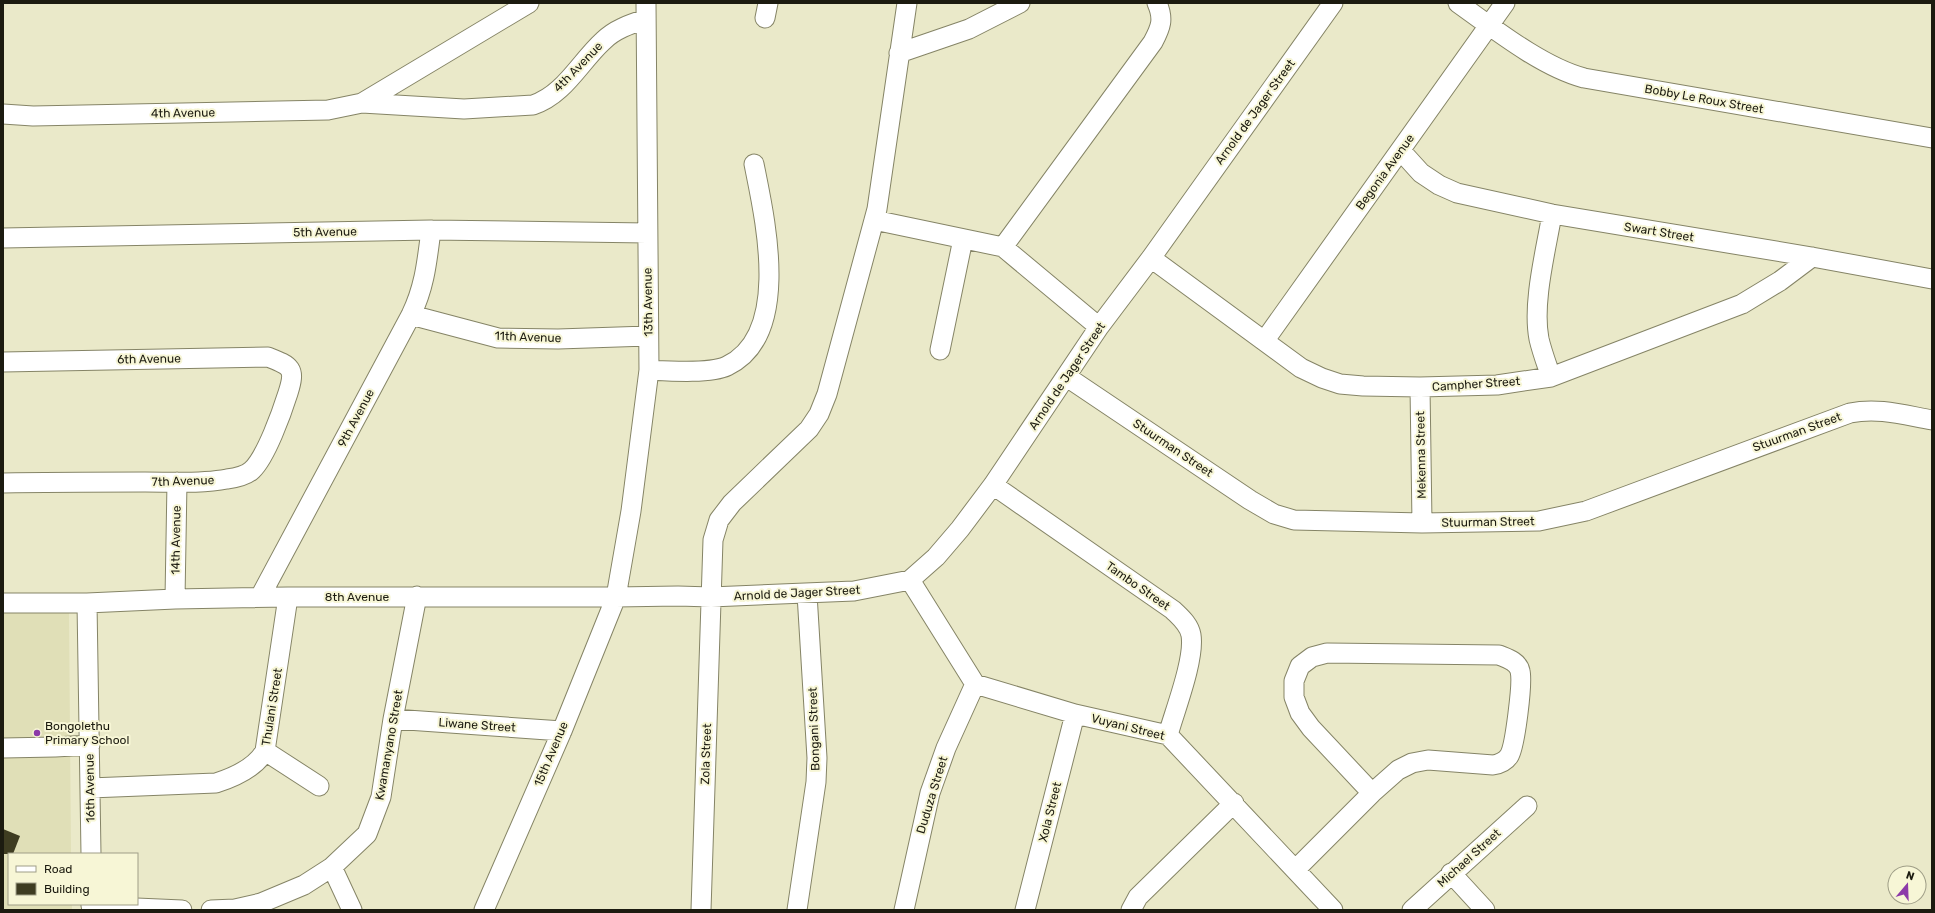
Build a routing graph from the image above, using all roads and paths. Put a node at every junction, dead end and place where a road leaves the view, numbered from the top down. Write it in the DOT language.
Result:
graph roads {
  1 [pos="529,3"];
  2 [pos="907,3"];
  3 [pos="1020,3"];
  4 [pos="1157,3"];
  5 [pos="1333,3"];
  6 [pos="1458,3"];
  7 [pos="1505,3"];
  8 [pos="646,11"];
  9 [pos="1488,25"];
  10 [pos="899,53"];
  11 [pos="362,103"];
  12 [pos="3,114"];
  13 [pos="1932,138"];
  14 [pos="1401,151"];
  15 [pos="754,164"];
  16 [pos="1552,214"];
  17 [pos="874,220"];
  18 [pos="431,230"];
  19 [pos="647,233"];
  20 [pos="3,238"];
  21 [pos="964,239"];
  22 [pos="1003,247"];
  23 [pos="1812,256"];
  24 [pos="1151,258"];
  25 [pos="1932,279"];
  26 [pos="412,315"];
  27 [pos="1099,327"];
  28 [pos="648,336"];
  29 [pos="1265,340"];
  30 [pos="940,350"];
  31 [pos="3,362"];
  32 [pos="649,370"];
  33 [pos="291,371"];
  34 [pos="1067,377"];
  35 [pos="1551,377"];
  36 [pos="1420,387"];
  37 [pos="1932,420"];
  38 [pos="3,482"];
  39 [pos="177,482"];
  40 [pos="993,485"];
  41 [pos="1422,523"];
  42 [pos="910,580"];
  43 [pos="807,594"];
  44 [pos="417,596"];
  45 [pos="260,597"];
  46 [pos="288,597"];
  47 [pos="711,597"];
  48 [pos="616,598"];
  49 [pos="176,599"];
  50 [pos="3,603"];
  51 [pos="87,603"];
  52 [pos="975,684"];
  53 [pos="1075,714"];
  54 [pos="393,719"];
  55 [pos="562,731"];
  56 [pos="1168,735"];
  57 [pos="90,745"];
  58 [pos="3,748"];
  59 [pos="265,751"];
  60 [pos="319,786"];
  61 [pos="90,788"];
  62 [pos="1372,793"];
  63 [pos="1234,804"];
  64 [pos="1527,806"];
  65 [pos="91,853"];
  66 [pos="332,867"];
  67 [pos="1296,869"];
  68 [pos="1452,873"];
  69 [pos="91,907"];
  70 [pos="182,910"];
  71 [pos="211,910"];
  72 [pos="352,910"];
  73 [pos="484,910"];
  74 [pos="701,910"];
  75 [pos="797,910"];
  76 [pos="904,910"];
  77 [pos="1025,910"];
  78 [pos="1131,910"];
  79 [pos="1333,910"];
  80 [pos="1412,910"];
  81 [pos="1485,910"];
  1 -- 11 [label="street, 4th Avenue"];
  2 -- 10 [label="street, Zola Street"];
  3 -- 10 [label="street"];
  4 -- 22 [label="street"];
  5 -- 24 [label="street, Arnold de Jager Street"];
  6 -- 9 [label="street, Bobby Le Roux Street"];
  7 -- 9 [label="street, Begonia Avenue"];
  8 -- 11 [label="street, 4th Avenue"];
  8 -- 19 [label="street, 13th Avenue"];
  9 -- 13 [label="street, Bobby Le Roux Street"];
  9 -- 14 [label="street, Begonia Avenue"];
  10 -- 17 [label="street, Zola Street"];
  11 -- 12 [label="street, 4th Avenue"];
  14 -- 16 [label="street, Swart Street"];
  14 -- 29 [label="street, Begonia Avenue"];
  15 -- 32 [label="street"];
  16 -- 23 [label="street, Swart Street"];
  16 -- 35 [label="street"];
  17 -- 21 [label="street"];
  17 -- 47 [label="street, Zola Street"];
  18 -- 19 [label="street, 5th Avenue"];
  18 -- 20 [label="street, 5th Avenue"];
  18 -- 26 [label="street, 9th Avenue"];
  19 -- 28 [label="street, 13th Avenue"];
  21 -- 22 [label="street"];
  21 -- 30 [label="street"];
  22 -- 27 [label="street"];
  23 -- 25 [label="street, Swart Street"];
  23 -- 35 [label="street, Campher Street"];
  24 -- 27 [label="street, Arnold de Jager Street"];
  24 -- 29 [label="street, Campher Street"];
  26 -- 28 [label="street, 11th Avenue"];
  26 -- 45 [label="street, 9th Avenue"];
  27 -- 34 [label="street, Arnold de Jager Street"];
  28 -- 32 [label="street, 13th Avenue"];
  29 -- 36 [label="street, Campher Street"];
  31 -- 33 [label="street, 6th Avenue"];
  32 -- 48 [label="street, 13th Avenue"];
  33 -- 39 [label="street, 7th Avenue"];
  34 -- 40 [label="street, Arnold de Jager Street"];
  34 -- 41 [label="street, Stuurman Street"];
  35 -- 36 [label="street, Campher Street"];
  36 -- 41 [label="street, Mekenna Street"];
  37 -- 41 [label="street, Stuurman Street"];
  38 -- 39 [label="street, 7th Avenue"];
  39 -- 49 [label="street, 14th Avenue"];
  40 -- 42 [label="street, Arnold de Jager Street"];
  40 -- 56 [label="street, Tambo Street"];
  42 -- 43 [label="street, Arnold de Jager Street"];
  42 -- 52 [label="street"];
  43 -- 47 [label="street, Arnold de Jager Street"];
  43 -- 75 [label="street, Bongani Street"];
  44 -- 46 [label="street, 8th Avenue"];
  44 -- 48 [label="street, 8th Avenue"];
  44 -- 54 [label="street, Kwamanyano Street"];
  45 -- 46 [label="street, 8th Avenue"];
  45 -- 49 [label="street, 8th Avenue"];
  46 -- 59 [label="street, Thulani Street"];
  47 -- 48 [label="street, 8th Avenue"];
  47 -- 74 [label="street, Zola Street"];
  48 -- 55 [label="street, 15th Avenue"];
  49 -- 51 [label="street, 8th Avenue"];
  50 -- 51 [label="street, 8th Avenue"];
  51 -- 57 [label="street, 16th Avenue"];
  52 -- 53 [label="street, Vuyani Street"];
  52 -- 76 [label="street, Duduza Street"];
  53 -- 56 [label="street, Vuyani Street"];
  53 -- 77 [label="street, Xola Street"];
  54 -- 55 [label="street, Liwane Street"];
  54 -- 66 [label="street, Kwamanyano Street"];
  55 -- 73 [label="street, 15th Avenue"];
  56 -- 63 [label="street, Vuyani Street"];
  57 -- 58 [label="street"];
  57 -- 61 [label="street, 16th Avenue"];
  59 -- 60 [label="street"];
  59 -- 61 [label="street, Thulani Street"];
  61 -- 65 [label="street, 16th Avenue"];
  62 -- 62 [label="street"];
  62 -- 67 [label="street"];
  63 -- 67 [label="street, Vuyani Street"];
  63 -- 78 [label="street"];
  64 -- 68 [label="street, Michael Street"];
  66 -- 71 [label="street, Kwamanyano Street"];
  66 -- 72 [label="street"];
  67 -- 79 [label="street, Vuyani Street"];
  68 -- 80 [label="street, Michael Street"];
  68 -- 81 [label="street"];
  69 -- 70 [label="street"];
}
